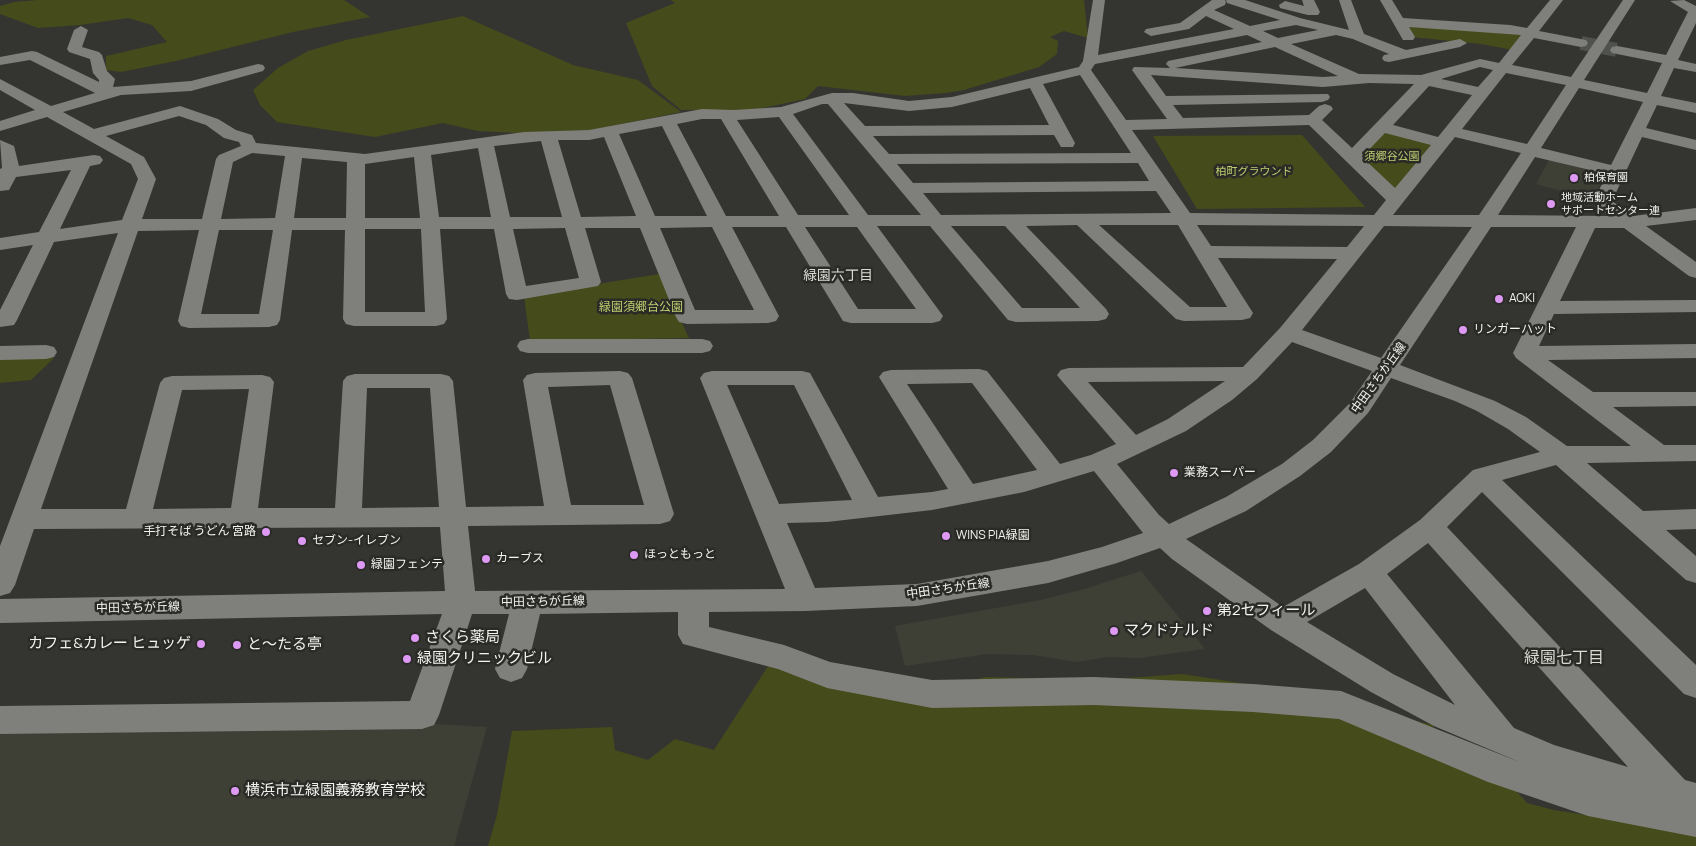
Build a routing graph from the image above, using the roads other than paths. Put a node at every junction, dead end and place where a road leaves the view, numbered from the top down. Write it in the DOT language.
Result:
graph roads {
  1 [pos="1099,0"];
  2 [pos="1193,0"];
  3 [pos="1231,0"];
  4 [pos="1308,0"];
  5 [pos="1345,0"];
  6 [pos="1557,0"];
  7 [pos="1628,0"];
  8 [pos="1672,1"];
  9 [pos="1696,4"];
  10 [pos="1393,5"];
  11 [pos="1266,6"];
  12 [pos="1182,9"];
  13 [pos="1204,11"];
  14 [pos="1223,18"];
  15 [pos="1296,22"];
  16 [pos="1400,22"];
  17 [pos="81,30"];
  18 [pos="1155,31"];
  19 [pos="1249,31"];
  20 [pos="1335,31"];
  21 [pos="1530,33"];
  22 [pos="1137,35"];
  23 [pos="1358,36"];
  24 [pos="1408,38"];
  25 [pos="1111,40"];
  26 [pos="1377,40"];
  27 [pos="1093,43"];
  28 [pos="1278,43"];
  29 [pos="1581,43"];
  30 [pos="1180,44"];
  31 [pos="1345,48"];
  32 [pos="1617,50"];
  33 [pos="1514,51"];
  34 [pos="1326,52"];
  35 [pos="1696,54"];
  36 [pos="1404,55"];
  37 [pos="1307,56"];
  38 [pos="1208,57"];
  39 [pos="1445,57"];
  40 [pos="1670,60"];
  41 [pos="0,61"];
  42 [pos="1087,66"];
  43 [pos="1467,66"];
  44 [pos="258,68"];
  45 [pos="1504,68"];
  46 [pos="1696,68"];
  47 [pos="1139,70"];
  48 [pos="1338,70"];
  49 [pos="1398,73"];
  50 [pos="1241,74"];
  51 [pos="1290,80"];
  52 [pos="1357,80"];
  53 [pos="1422,80"];
  54 [pos="1034,82"];
  55 [pos="1575,83"];
  56 [pos="0,84"];
  57 [pos="104,92"];
  58 [pos="1483,94"];
  59 [pos="1339,96"];
  60 [pos="832,98"];
  61 [pos="1162,101"];
  62 [pos="1648,105"];
  63 [pos="1696,108"];
  64 [pos="49,111"];
  65 [pos="783,112"];
  66 [pos="726,115"];
  67 [pos="1313,120"];
  68 [pos="667,121"];
  69 [pos="1696,123"];
  70 [pos="1179,124"];
  71 [pos="1122,125"];
  72 [pos="0,126"];
  73 [pos="1381,127"];
  74 [pos="1060,130"];
  75 [pos="861,131"];
  76 [pos="1637,131"];
  77 [pos="610,132"];
  78 [pos="92,135"];
  79 [pos="548,136"];
  80 [pos="1447,137"];
  81 [pos="485,142"];
  82 [pos="1696,145"];
  83 [pos="3,148"];
  84 [pos="250,148"];
  85 [pos="1531,150"];
  86 [pos="120,151"];
  87 [pos="422,151"];
  88 [pos="294,153"];
  89 [pos="356,158"];
  90 [pos="1075,158"];
  91 [pos="1142,158"];
  92 [pos="1352,158"];
  93 [pos="884,159"];
  94 [pos="83,163"];
  95 [pos="1616,171"];
  96 [pos="5,173"];
  97 [pos="1161,186"];
  98 [pos="909,188"];
  99 [pos="0,190"];
  100 [pos="1395,198"];
  101 [pos="1694,212"];
  102 [pos="1184,219"];
  103 [pos="937,220"];
  104 [pos="1010,220"];
  105 [pos="1082,220"];
  106 [pos="1381,220"];
  107 [pos="865,221"];
  108 [pos="1485,221"];
  109 [pos="648,222"];
  110 [pos="721,222"];
  111 [pos="792,222"];
  112 [pos="1588,222"];
  113 [pos="1631,222"];
  114 [pos="502,223"];
  115 [pos="575,223"];
  116 [pos="283,224"];
  117 [pos="357,224"];
  118 [pos="430,224"];
  119 [pos="130,225"];
  120 [pos="211,225"];
  121 [pos="47,237"];
  122 [pos="0,244"];
  123 [pos="1204,252"];
  124 [pos="1354,253"];
  125 [pos="1696,272"];
  126 [pos="1696,306"];
  127 [pos="1548,308"];
  128 [pos="0,320"];
  129 [pos="1288,333"];
  130 [pos="528,346"];
  131 [pos="702,346"];
  132 [pos="0,352"];
  133 [pos="46,352"];
  134 [pos="1696,352"];
  135 [pos="1524,353"];
  136 [pos="1388,368"];
  137 [pos="1249,374"];
  138 [pos="1696,399"];
  139 [pos="1586,400"];
  140 [pos="1132,447"];
  141 [pos="1658,453"];
  142 [pos="1696,453"];
  143 [pos="1561,455"];
  144 [pos="1100,461"];
  145 [pos="1054,474"];
  146 [pos="1482,476"];
  147 [pos="966,495"];
  148 [pos="870,508"];
  149 [pos="769,514"];
  150 [pos="559,516"];
  151 [pos="453,517"];
  152 [pos="243,518"];
  153 [pos="348,518"];
  154 [pos="137,519"];
  155 [pos="1696,519"];
  156 [pos="24,520"];
  157 [pos="1638,521"];
  158 [pos="1430,526"];
  159 [pos="1165,537"];
  160 [pos="1369,572"];
  161 [pos="1696,572"];
  162 [pos="0,585"];
  163 [pos="805,600"];
  164 [pos="692,601"];
  165 [pos="461,603"];
  166 [pos="527,603"];
  167 [pos="0,611"];
  168 [pos="1282,622"];
  169 [pos="511,669"];
  170 [pos="1696,685"];
  171 [pos="0,720"];
  172 [pos="1503,741"];
  173 [pos="1689,805"];
  1 -- 27 [label="street"];
  2 -- 13 [label="street"];
  3 -- 11 [label="street"];
  3 -- 13 [label="street"];
  4 -- 11 [label="street"];
  5 -- 23 [label="street"];
  6 -- 21 [label="street"];
  7 -- 55 [label="street, 中田さちが丘線"];
  8 -- 9 [label="street"];
  8 -- 40 [label="street"];
  10 -- 16 [label="street"];
  11 -- 14 [label="street"];
  11 -- 15 [label="street"];
  12 -- 13 [label="street"];
  13 -- 14 [label="street"];
  13 -- 18 [label="street"];
  14 -- 19 [label="street"];
  15 -- 19 [label="street"];
  15 -- 20 [label="street"];
  16 -- 21 [label="street"];
  16 -- 24 [label="street"];
  17 -- 57 [label="street"];
  18 -- 22 [label="street"];
  18 -- 30 [label="street"];
  19 -- 28 [label="street"];
  19 -- 30 [label="street"];
  20 -- 23 [label="street"];
  20 -- 28 [label="street"];
  21 -- 29 [label="street"];
  21 -- 33 [label="street"];
  23 -- 26 [label="street"];
  24 -- 26 [label="street"];
  24 -- 36 [label="street"];
  25 -- 27 [label="street"];
  26 -- 31 [label="street"];
  26 -- 36 [label="street"];
  27 -- 42 [label="street"];
  28 -- 37 [label="street"];
  28 -- 38 [label="street"];
  30 -- 38 [label="street"];
  30 -- 42 [label="street"];
  32 -- 40 [label="street"];
  33 -- 39 [label="street"];
  33 -- 45 [label="street"];
  34 -- 37 [label="street"];
  35 -- 40 [label="street"];
  36 -- 48 [label="street"];
  37 -- 48 [label="street"];
  37 -- 50 [label="street"];
  38 -- 47 [label="street"];
  38 -- 50 [label="street"];
  39 -- 43 [label="street"];
  39 -- 49 [label="street"];
  40 -- 46 [label="street"];
  40 -- 62 [label="street"];
  41 -- 57 [label="street"];
  42 -- 54 [label="street"];
  42 -- 71 [label="street"];
  43 -- 45 [label="street"];
  43 -- 53 [label="street"];
  44 -- 57 [label="street"];
  45 -- 55 [label="street"];
  45 -- 58 [label="street"];
  47 -- 50 [label="street"];
  47 -- 61 [label="street"];
  48 -- 51 [label="street"];
  48 -- 52 [label="street"];
  50 -- 51 [label="street"];
  51 -- 52 [label="street"];
  52 -- 53 [label="street"];
  52 -- 59 [label="street"];
  53 -- 58 [label="street"];
  53 -- 73 [label="street"];
  54 -- 60 [label="street"];
  54 -- 74 [label="street"];
  55 -- 62 [label="street"];
  55 -- 85 [label="street, 中田さちが丘線"];
  56 -- 64 [label="street"];
  57 -- 64 [label="street"];
  58 -- 80 [label="street"];
  59 -- 61 [label="street"];
  59 -- 67 [label="street"];
  60 -- 65 [label="street"];
  60 -- 75 [label="street"];
  61 -- 70 [label="street"];
  62 -- 63 [label="street"];
  62 -- 69 [label="street"];
  62 -- 76 [label="street"];
  64 -- 72 [label="street"];
  64 -- 78 [label="street"];
  65 -- 66 [label="street"];
  65 -- 107 [label="street"];
  66 -- 68 [label="street"];
  66 -- 111 [label="street"];
  67 -- 70 [label="street"];
  67 -- 92 [label="street"];
  68 -- 77 [label="street"];
  68 -- 110 [label="street"];
  70 -- 71 [label="street"];
  71 -- 91 [label="street"];
  73 -- 80 [label="street"];
  73 -- 92 [label="street"];
  74 -- 75 [label="street"];
  74 -- 90 [label="street"];
  75 -- 93 [label="street"];
  76 -- 82 [label="street"];
  76 -- 95 [label="street"];
  77 -- 79 [label="street"];
  77 -- 109 [label="street"];
  78 -- 84 [label="street"];
  78 -- 86 [label="street"];
  79 -- 81 [label="street"];
  79 -- 115 [label="street"];
  80 -- 85 [label="street"];
  80 -- 100 [label="street"];
  81 -- 87 [label="street"];
  81 -- 114 [label="street"];
  83 -- 96 [label="street"];
  84 -- 88 [label="street"];
  84 -- 120 [label="street"];
  85 -- 95 [label="street"];
  85 -- 108 [label="street, 中田さちが丘線"];
  86 -- 94 [label="street"];
  86 -- 119 [label="street"];
  87 -- 89 [label="street"];
  87 -- 118 [label="street"];
  88 -- 89 [label="street"];
  88 -- 116 [label="street"];
  89 -- 117 [label="street"];
  90 -- 91 [label="street"];
  90 -- 93 [label="street"];
  91 -- 97 [label="street"];
  92 -- 100 [label="street"];
  93 -- 98 [label="street"];
  94 -- 96 [label="street"];
  94 -- 121 [label="street"];
  95 -- 113 [label="street"];
  96 -- 99 [label="street"];
  97 -- 98 [label="street"];
  97 -- 102 [label="street"];
  98 -- 103 [label="street"];
  100 -- 106 [label="street"];
  101 -- 113 [label="street"];
  102 -- 105 [label="street"];
  102 -- 106 [label="street"];
  102 -- 123 [label="street"];
  103 -- 104 [label="street"];
  103 -- 104 [label="street"];
  103 -- 107 [label="street"];
  104 -- 105 [label="street"];
  105 -- 123 [label="street"];
  106 -- 108 [label="street"];
  106 -- 124 [label="street"];
  107 -- 111 [label="street"];
  107 -- 111 [label="street"];
  108 -- 112 [label="street"];
  108 -- 136 [label="street, 中田さちが丘線"];
  109 -- 110 [label="street"];
  109 -- 110 [label="street"];
  109 -- 115 [label="street"];
  110 -- 111 [label="street"];
  112 -- 113 [label="street"];
  112 -- 127 [label="street"];
  113 -- 125 [label="street"];
  114 -- 115 [label="street"];
  114 -- 115 [label="street"];
  114 -- 118 [label="street"];
  116 -- 117 [label="street"];
  116 -- 120 [label="street"];
  116 -- 120 [label="street"];
  117 -- 118 [label="street"];
  117 -- 118 [label="street"];
  119 -- 120 [label="street"];
  119 -- 121 [label="street"];
  119 -- 156 [label="street"];
  121 -- 122 [label="street"];
  121 -- 128 [label="street"];
  123 -- 124 [label="street"];
  124 -- 129 [label="street"];
  126 -- 127 [label="street"];
  127 -- 135 [label="street"];
  129 -- 136 [label="street"];
  129 -- 137 [label="street"];
  130 -- 131 [label="street"];
  132 -- 133 [label="street"];
  134 -- 135 [label="street"];
  135 -- 139 [label="street"];
  136 -- 143 [label="street"];
  136 -- 159 [label="street, 中田さちが丘線"];
  137 -- 140 [label="street"];
  137 -- 140 [label="street"];
  138 -- 139 [label="street"];
  139 -- 141 [label="street"];
  140 -- 144 [label="street"];
  141 -- 142 [label="street"];
  141 -- 143 [label="street"];
  143 -- 146 [label="street"];
  143 -- 157 [label="street"];
  144 -- 145 [label="street"];
  144 -- 159 [label="street"];
  145 -- 147 [label="street"];
  145 -- 147 [label="street"];
  146 -- 158 [label="street"];
  146 -- 170 [label="street"];
  147 -- 148 [label="street"];
  148 -- 149 [label="street"];
  148 -- 149 [label="street"];
  149 -- 163 [label="street"];
  150 -- 150 [label="street"];
  150 -- 151 [label="street"];
  151 -- 153 [label="street"];
  151 -- 153 [label="street"];
  151 -- 165 [label="street"];
  152 -- 153 [label="street"];
  152 -- 154 [label="street"];
  152 -- 154 [label="street"];
  154 -- 156 [label="street"];
  155 -- 157 [label="street"];
  156 -- 162 [label="street"];
  157 -- 161 [label="street"];
  158 -- 160 [label="street"];
  158 -- 173 [label="street"];
  159 -- 163 [label="street, 中田さちが丘線"];
  159 -- 168 [label="street"];
  160 -- 168 [label="street"];
  160 -- 172 [label="street"];
  163 -- 164 [label="street, 中田さちが丘線"];
  164 -- 166 [label="street, 中田さちが丘線"];
  164 -- 173 [label="street"];
  165 -- 166 [label="street, 中田さちが丘線"];
  165 -- 167 [label="street, 中田さちが丘線"];
  165 -- 171 [label="street"];
  166 -- 169 [label="street"];
  168 -- 172 [label="street"];
  172 -- 173 [label="street"];
}
